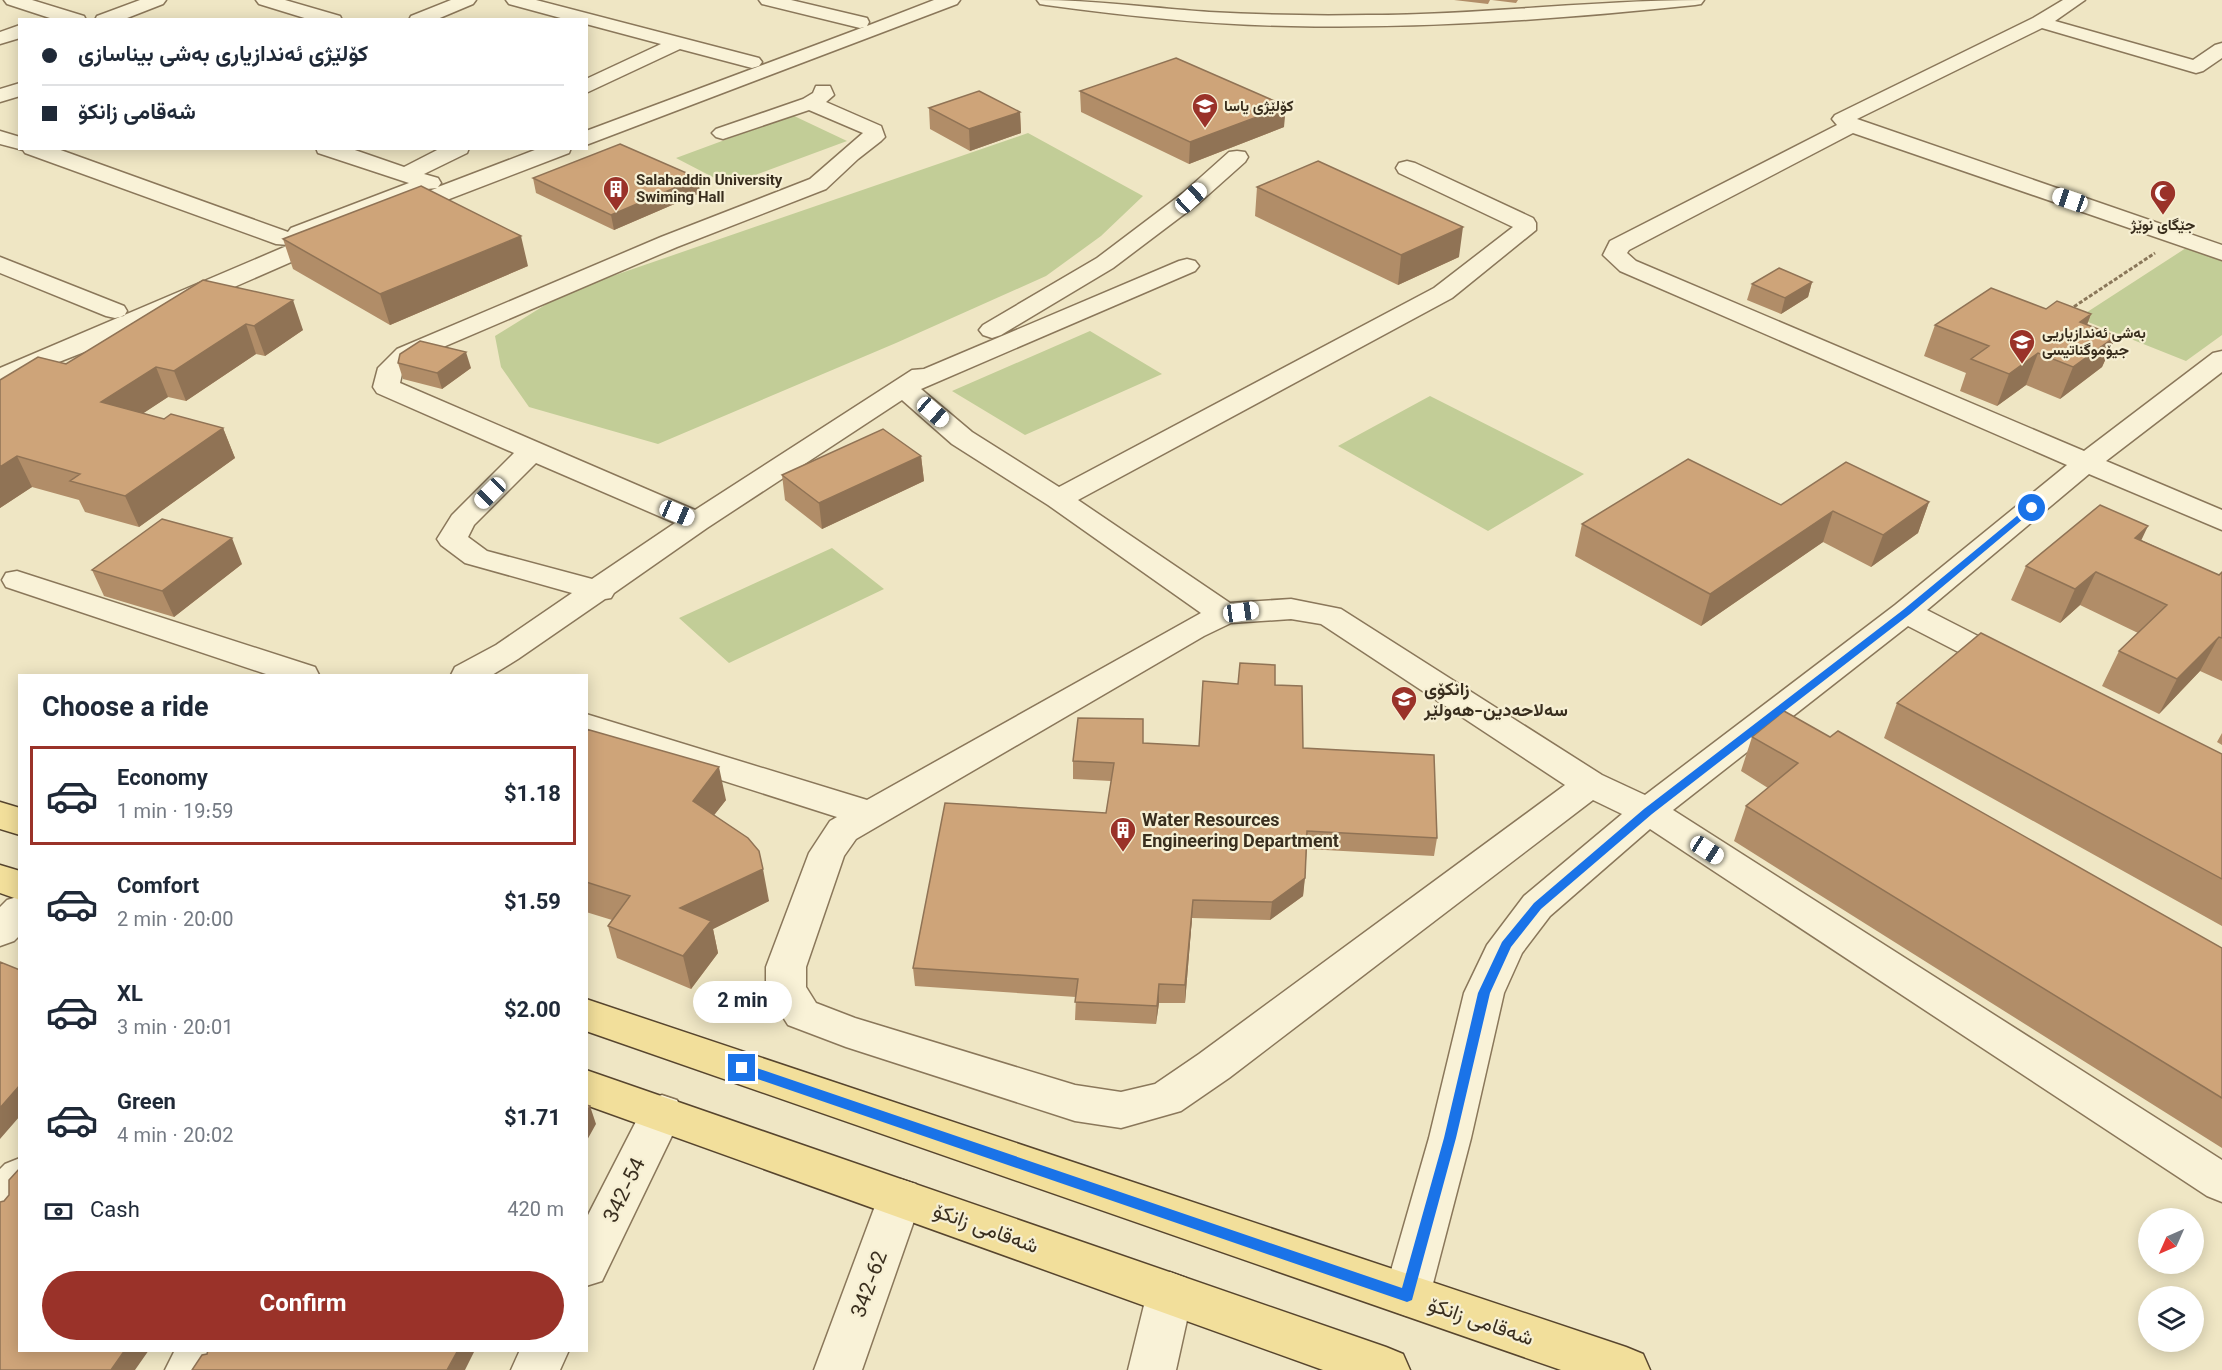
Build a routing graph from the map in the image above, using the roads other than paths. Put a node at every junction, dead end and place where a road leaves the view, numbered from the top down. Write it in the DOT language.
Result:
graph roads {
  1 [pos="13,0"];
  2 [pos="157,0"];
  3 [pos="265,0"];
  4 [pos="466,0"];
  5 [pos="515,0"];
  6 [pos="768,0"];
  7 [pos="918,0"];
  8 [pos="951,0"];
  9 [pos="1046,0"];
  10 [pos="1250,0"];
  11 [pos="1391,0"];
  12 [pos="1695,0"];
  13 [pos="2076,0"];
  14 [pos="1111,4"];
  15 [pos="1610,5"];
  16 [pos="65,18"];
  17 [pos="109,18"];
  18 [pos="326,18"];
  19 [pos="423,18"];
  20 [pos="573,18"];
  21 [pos="1233,20"];
  22 [pos="1377,20"];
  23 [pos="588,22"];
  24 [pos="860,22"];
  25 [pos="2040,22"];
  26 [pos="18,32"];
  27 [pos="0,38"];
  28 [pos="678,43"];
  29 [pos="2222,49"];
  30 [pos="752,62"];
  31 [pos="775,67"];
  32 [pos="588,86"];
  33 [pos="18,90"];
  34 [pos="0,96"];
  35 [pos="810,104"];
  36 [pos="588,123"];
  37 [pos="1852,125"];
  38 [pos="723,133"];
  39 [pos="0,136"];
  40 [pos="588,138"];
  41 [pos="18,143"];
  42 [pos="39,150"];
  43 [pos="332,150"];
  44 [pos="455,150"];
  45 [pos="516,150"];
  46 [pos="556,150"];
  47 [pos="1237,157"];
  48 [pos="1407,168"];
  49 [pos="405,174"];
  50 [pos="430,183"];
  51 [pos="284,239"];
  52 [pos="2222,253"];
  53 [pos="0,264"];
  54 [pos="1187,266"];
  55 [pos="115,311"];
  56 [pos="2222,359"];
  57 [pos="0,367"];
  58 [pos="0,377"];
  59 [pos="903,387"];
  60 [pos="532,451"];
  61 [pos="2086,463"];
  62 [pos="1058,499"];
  63 [pos="2222,521"];
  64 [pos="697,522"];
  65 [pos="17,580"];
  66 [pos="600,591"];
  67 [pos="1906,612"];
  68 [pos="1224,614"];
  69 [pos="300,674"];
  70 [pos="469,674"];
  71 [pos="2033,677"];
  72 [pos="588,726"];
  73 [pos="1590,783"];
  74 [pos="1648,812"];
  75 [pos="870,814"];
  76 [pos="0,815"];
  77 [pos="18,821"];
  78 [pos="0,879"];
  79 [pos="18,885"];
  80 [pos="18,912"];
  81 [pos="0,931"];
  82 [pos="588,1016"];
  83 [pos="588,1088"];
  84 [pos="662,1113"];
  85 [pos="18,1180"];
  86 [pos="2222,1183"];
  87 [pos="900,1198"];
  88 [pos="0,1202"];
  89 [pos="588,1262"];
  90 [pos="1170,1293"];
  91 [pos="1407,1295"];
  92 [pos="201,1352"];
  93 [pos="544,1352"];
  94 [pos="189,1370"];
  95 [pos="535,1370"];
  96 [pos="838,1370"];
  97 [pos="1152,1370"];
  98 [pos="1386,1370"];
  99 [pos="1626,1370"];
  1 -- 16 [label="street"];
  2 -- 17 [label="street"];
  3 -- 18 [label="street"];
  4 -- 19 [label="street"];
  5 -- 20 [label="street"];
  6 -- 24 [label="street"];
  7 -- 24 [label="street"];
  8 -- 31 [label="street"];
  9 -- 14 [label="street"];
  10 -- 21 [label="street"];
  11 -- 22 [label="street"];
  12 -- 15 [label="street"];
  13 -- 25 [label="street"];
  14 -- 21 [label="street"];
  15 -- 22 [label="street"];
  21 -- 22 [label="street"];
  23 -- 28 [label="street"];
  24 -- 30 [label="street"];
  25 -- 29 [label="street"];
  25 -- 37 [label="street"];
  26 -- 27 [label="street"];
  28 -- 30 [label="street"];
  28 -- 32 [label="street"];
  30 -- 36 [label="street"];
  31 -- 35 [label="street"];
  31 -- 40 [label="street"];
  33 -- 34 [label="street"];
  35 -- 38 [label="street"];
  35 -- 60 [label="street"];
  37 -- 52 [label="street"];
  37 -- 61 [label="street"];
  39 -- 41 [label="street"];
  42 -- 51 [label="street"];
  43 -- 49 [label="street"];
  44 -- 49 [label="street"];
  45 -- 50 [label="street"];
  46 -- 58 [label="street"];
  47 -- 59 [label="street"];
  48 -- 62 [label="street"];
  49 -- 50 [label="street"];
  50 -- 51 [label="street"];
  51 -- 55 [label="street"];
  53 -- 55 [label="street"];
  54 -- 59 [label="street"];
  55 -- 57 [label="street"];
  56 -- 61 [label="street"];
  59 -- 62 [label="street"];
  59 -- 64 [label="street"];
  60 -- 64 [label="street"];
  60 -- 66 [label="street"];
  61 -- 63 [label="street"];
  61 -- 67 [label="street"];
  62 -- 68 [label="street"];
  64 -- 66 [label="street"];
  65 -- 69 [label="street"];
  66 -- 70 [label="street"];
  67 -- 71 [label="street"];
  67 -- 74 [label="street"];
  68 -- 73 [label="street"];
  68 -- 75 [label="street"];
  72 -- 75 [label="street"];
  73 -- 74 [label="street"];
  73 -- 75 [label="street"];
  74 -- 86 [label="street"];
  74 -- 91 [label="street"];
  76 -- 77 [label="main road"];
  78 -- 79 [label="main road"];
  80 -- 81 [label="street"];
  82 -- 91 [label="main road, شەقامی زانکۆ"];
  83 -- 84 [label="main road, شەقامی زانکۆ"];
  84 -- 87 [label="main road, شەقامی زانکۆ"];
  84 -- 89 [label="street, 342-54"];
  85 -- 88 [label="street"];
  87 -- 90 [label="main road, شەقامی زانکۆ"];
  87 -- 96 [label="street, 342-62"];
  90 -- 97 [label="street"];
  90 -- 98 [label="main road, شەقامی زانکۆ"];
  91 -- 99 [label="main road, شەقامی زانکۆ"];
  92 -- 94 [label="street"];
  93 -- 95 [label="street"];
}
